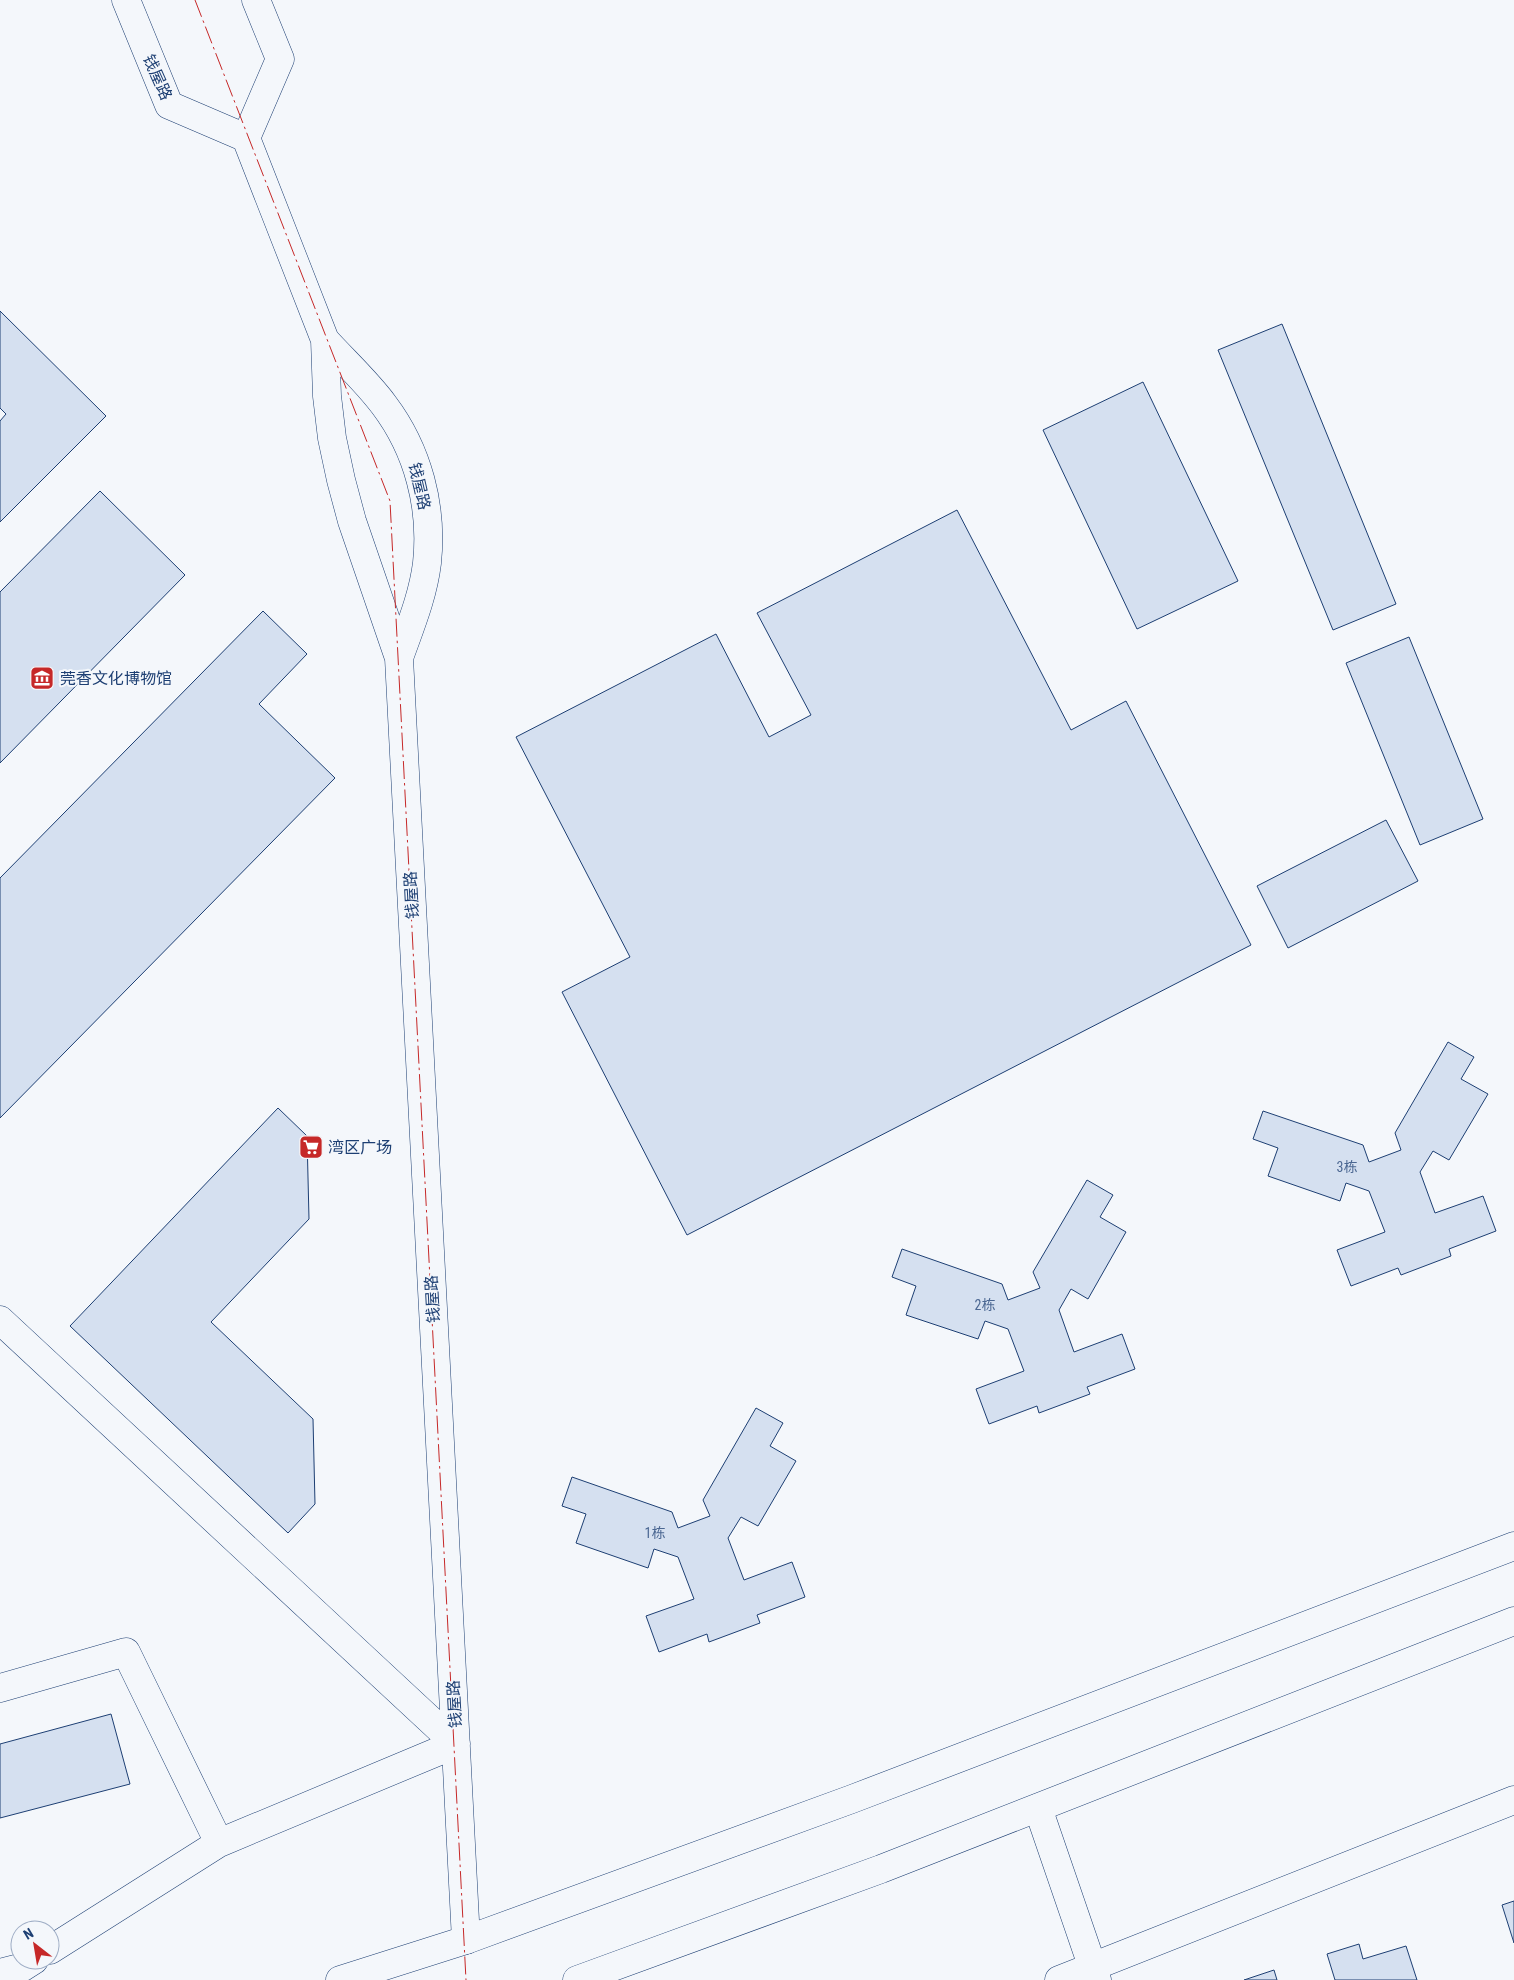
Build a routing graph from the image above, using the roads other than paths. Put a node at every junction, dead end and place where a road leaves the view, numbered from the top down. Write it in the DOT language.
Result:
graph roads {
  1 [pos="126,0"];
  2 [pos="256,0"];
  3 [pos="246,138"];
  4 [pos="325,340"];
  5 [pos="399,658"];
  6 [pos="0,1320"];
  7 [pos="1514,1546"];
  8 [pos="1514,1621"];
  9 [pos="0,1688"];
  10 [pos="456,1744"];
  11 [pos="1514,1800"];
  12 [pos="1038,1808"];
  13 [pos="219,1843"];
  14 [pos="466,1940"];
  15 [pos="60,1944"];
  16 [pos="1095,1973"];
  17 [pos="340,1980"];
  18 [pos="576,1980"];
  19 [pos="1059,1980"];
  1 -- 3 [label="street, 钱屋路"];
  2 -- 3 [label="street"];
  3 -- 4 [label="street, 钱屋路"];
  4 -- 5 [label="street, 钱屋路"];
  4 -- 5 [label="street, 钱屋路"];
  5 -- 10 [label="street, 钱屋路"];
  6 -- 10 [label="street"];
  7 -- 14 [label="street"];
  8 -- 12 [label="street"];
  9 -- 13 [label="street"];
  10 -- 13 [label="street"];
  10 -- 14 [label="street, 钱屋路"];
  11 -- 16 [label="street"];
  12 -- 16 [label="street"];
  12 -- 18 [label="street"];
  13 -- 15 [label="street"];
  14 -- 17 [label="street"];
  16 -- 19 [label="street"];
}
